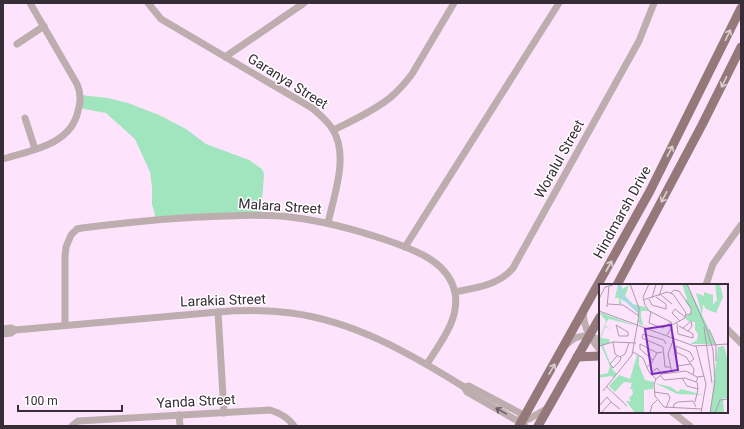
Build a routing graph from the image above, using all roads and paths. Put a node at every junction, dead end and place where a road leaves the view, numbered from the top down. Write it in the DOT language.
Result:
graph roads {
  1 [pos="30,3"];
  2 [pos="148,3"];
  3 [pos="304,3"];
  4 [pos="454,3"];
  5 [pos="559,3"];
  6 [pos="654,3"];
  7 [pos="741,8"];
  8 [pos="44,26"];
  9 [pos="17,44"];
  10 [pos="741,47"];
  11 [pos="225,57"];
  12 [pos="25,118"];
  13 [pos="334,130"];
  14 [pos="35,149"];
  15 [pos="3,159"];
  16 [pos="328,223"];
  17 [pos="741,225"];
  18 [pos="405,247"];
  19 [pos="618,284"];
  20 [pos="706,284"];
  21 [pos="455,292"];
  22 [pos="218,312"];
  23 [pos="583,312"];
  24 [pos="599,321"];
  25 [pos="65,325"];
  26 [pos="3,328"];
  27 [pos="15,330"];
  28 [pos="728,331"];
  29 [pos="3,334"];
  30 [pos="590,336"];
  31 [pos="599,340"];
  32 [pos="741,343"];
  33 [pos="564,346"];
  34 [pos="599,349"];
  35 [pos="599,356"];
  36 [pos="577,357"];
  37 [pos="427,364"];
  38 [pos="548,408"];
  39 [pos="224,413"];
  40 [pos="673,413"];
  41 [pos="179,415"];
  42 [pos="522,424"];
  43 [pos="72,426"];
  44 [pos="180,426"];
  45 [pos="294,426"];
  46 [pos="538,426"];
  47 [pos="690,426"];
  1 -- 8 [label="street"];
  2 -- 11 [label="street, Garanya Street"];
  3 -- 11 [label="street"];
  4 -- 13 [label="street"];
  5 -- 18 [label="street"];
  6 -- 21 [label="street, Woralul Street"];
  23 -- 7 [label="main road, Hindmarsh Drive, one-way"];
  8 -- 9 [label="street"];
  8 -- 14 [label="street"];
  10 -- 19 [label="main road, Hindmarsh Drive, one-way"];
  11 -- 13 [label="street, Garanya Street"];
  12 -- 14 [label="street"];
  13 -- 16 [label="street, Garanya Street"];
  14 -- 15 [label="street"];
  16 -- 18 [label="street, Malara Street"];
  16 -- 25 [label="street, Malara Street"];
  17 -- 20 [label="street"];
  18 -- 21 [label="street, Malara Street"];
  21 -- 37 [label="street, Malara Street"];
  22 -- 25 [label="street, Larakia Street"];
  22 -- 37 [label="street, Larakia Street"];
  22 -- 39 [label="street"];
  23 -- 30 [label="street"];
  23 -- 33 [label="main road, Hindmarsh Drive"];
  24 -- 30 [label="main road"];
  25 -- 27 [label="street, Larakia Street"];
  26 -- 27 [label="street, Larakia Street"];
  27 -- 29 [label="street, Larakia Street"];
  28 -- 32 [label="street"];
  30 -- 31 [label="street"];
  30 -- 33 [label="street"];
  30 -- 34 [label="street"];
  30 -- 36 [label="main road"];
  42 -- 33 [label="main road, Hindmarsh Drive, one-way"];
  35 -- 36 [label="main road"];
  36 -- 38 [label="main road"];
  37 -- 42 [label="street, Larakia Street"];
  38 -- 42 [label="street"];
  38 -- 46 [label="main road"];
  39 -- 41 [label="street, Yanda Street"];
  39 -- 45 [label="street, Yanda Street"];
  40 -- 47 [label="street"];
  41 -- 43 [label="street, Yanda Street"];
  41 -- 44 [label="street"];
}
